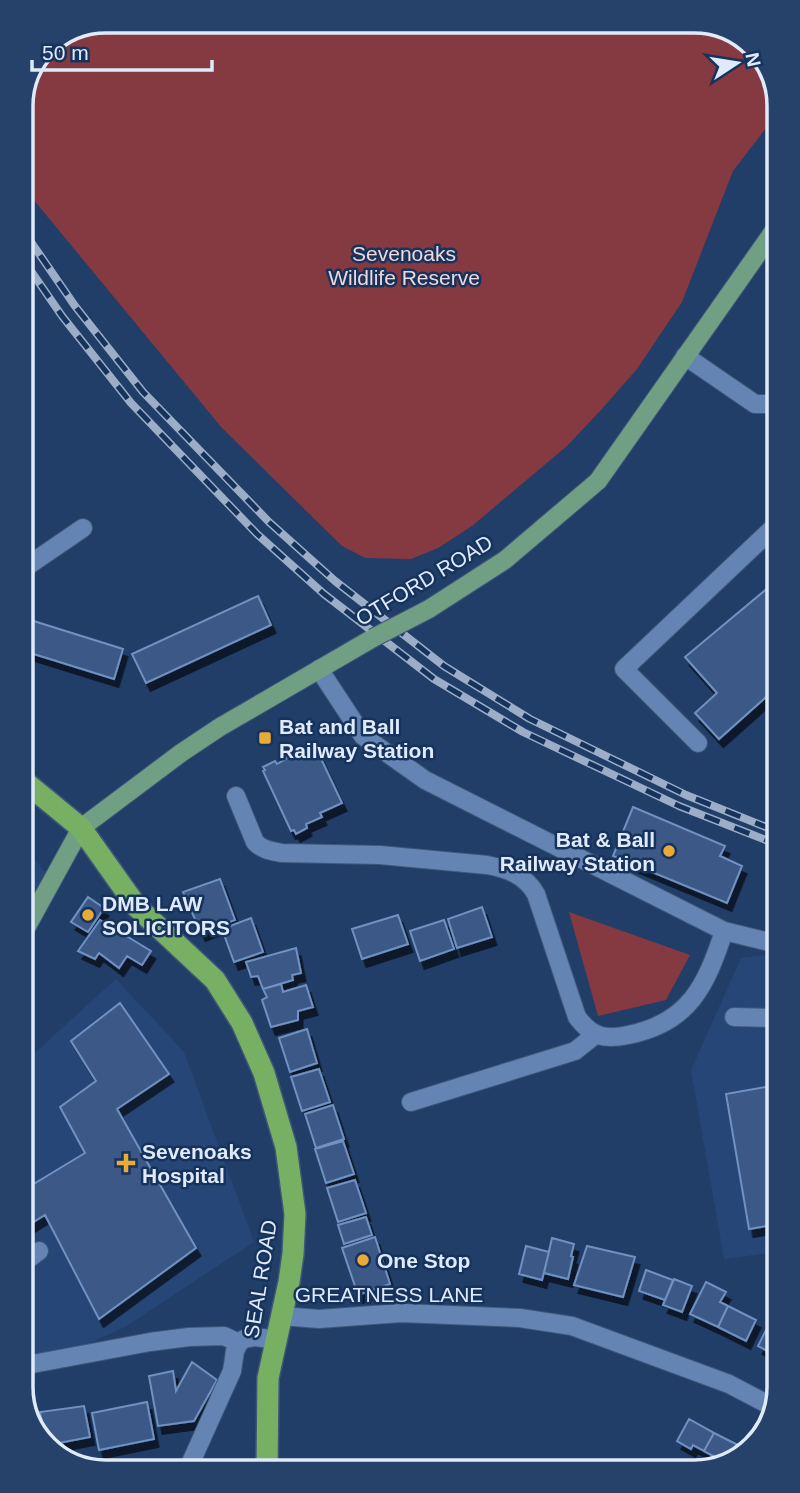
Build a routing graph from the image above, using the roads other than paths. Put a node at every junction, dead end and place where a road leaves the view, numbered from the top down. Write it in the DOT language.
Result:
graph roads {
  1 [pos="767,240"];
  2 [pos="685,356"];
  3 [pos="767,404"];
  4 [pos="83,528"];
  5 [pos="767,534"];
  6 [pos="33,562"];
  7 [pos="319,668"];
  8 [pos="698,743"];
  9 [pos="33,789"];
  10 [pos="236,796"];
  11 [pos="81,828"];
  12 [pos="33,915"];
  13 [pos="724,931"];
  14 [pos="767,942"];
  15 [pos="734,1017"];
  16 [pos="767,1018"];
  17 [pos="595,1035"];
  18 [pos="411,1102"];
  19 [pos="282,1317"];
  20 [pos="277,1340"];
  21 [pos="239,1343"];
  22 [pos="33,1365"];
  23 [pos="765,1403"];
  24 [pos="192,1460"];
  25 [pos="267,1460"];
  1 -- 2 [label="main road, OTFORD ROAD"];
  2 -- 3 [label="street"];
  2 -- 7 [label="main road, OTFORD ROAD, bridge"];
  4 -- 6 [label="street"];
  5 -- 8 [label="street"];
  7 -- 11 [label="main road, OTFORD ROAD"];
  7 -- 13 [label="street"];
  9 -- 11 [label="highway, SEAL ROAD"];
  10 -- 17 [label="street"];
  11 -- 12 [label="main road"];
  11 -- 19 [label="highway, SEAL ROAD"];
  13 -- 14 [label="street"];
  13 -- 17 [label="street"];
  15 -- 16 [label="street"];
  17 -- 18 [label="street"];
  19 -- 20 [label="highway, SEAL ROAD"];
  19 -- 23 [label="street, GREATNESS LANE"];
  20 -- 21 [label="street"];
  20 -- 25 [label="highway, SEAL ROAD"];
  21 -- 22 [label="street"];
  21 -- 24 [label="street"];
}
